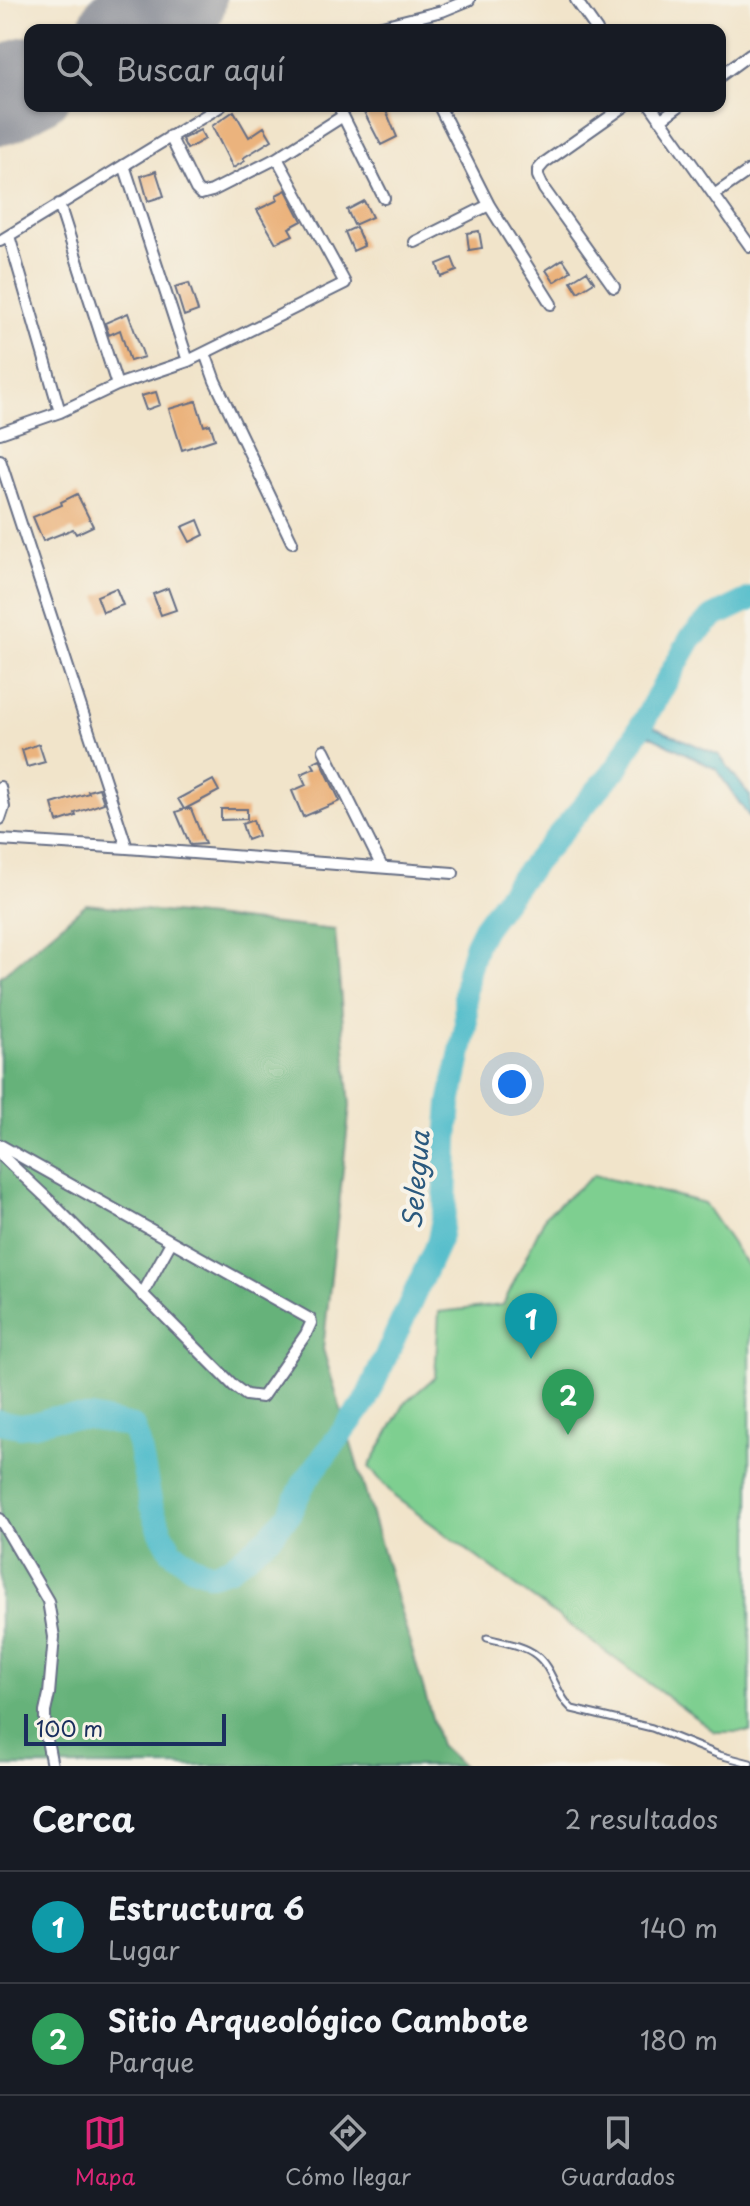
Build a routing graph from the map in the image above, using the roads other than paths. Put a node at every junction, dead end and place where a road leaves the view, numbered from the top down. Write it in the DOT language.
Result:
graph roads {
  1 [pos="469,0"];
  2 [pos="576,0"];
  3 [pos="405,24"];
  4 [pos="593,24"];
  5 [pos="750,54"];
  6 [pos="726,72"];
  7 [pos="211,112"];
  8 [pos="340,112"];
  9 [pos="341,112"];
  10 [pos="442,112"];
  11 [pos="616,112"];
  12 [pos="655,112"];
  13 [pos="671,112"];
  14 [pos="660,120"];
  15 [pos="170,136"];
  16 [pos="277,158"];
  17 [pos="124,165"];
  18 [pos="750,170"];
  19 [pos="714,195"];
  20 [pos="384,198"];
  21 [pos="59,204"];
  22 [pos="489,205"];
  23 [pos="4,238"];
  24 [pos="415,242"];
  25 [pos="750,246"];
  26 [pos="614,287"];
  27 [pos="551,304"];
  28 [pos="205,353"];
  29 [pos="188,361"];
  30 [pos="117,385"];
  31 [pos="60,412"];
  32 [pos="0,433"];
  33 [pos="0,460"];
  34 [pos="292,542"];
  35 [pos="324,750"];
  36 [pos="0,787"];
  37 [pos="0,819"];
  38 [pos="0,840"];
  39 [pos="127,848"];
  40 [pos="382,867"];
  41 [pos="453,873"];
  42 [pos="0,1145"];
  43 [pos="0,1154"];
  44 [pos="171,1242"];
  45 [pos="142,1295"];
  46 [pos="0,1519"];
  47 [pos="487,1638"];
  48 [pos="750,1763"];
  49 [pos="52,1766"];
  1 -- 3 [label="street"];
  2 -- 4 [label="street"];
  5 -- 6 [label="street"];
  7 -- 15 [label="street"];
  8 -- 16 [label="street"];
  9 -- 20 [label="street"];
  10 -- 22 [label="street"];
  11 -- 26 [label="street"];
  12 -- 14 [label="street"];
  13 -- 14 [label="street"];
  14 -- 19 [label="street"];
  15 -- 16 [label="street"];
  15 -- 17 [label="street"];
  16 -- 28 [label="street"];
  17 -- 21 [label="street"];
  17 -- 29 [label="street"];
  18 -- 19 [label="street"];
  19 -- 25 [label="street"];
  21 -- 23 [label="street"];
  21 -- 30 [label="street"];
  22 -- 24 [label="street"];
  22 -- 27 [label="street"];
  23 -- 31 [label="street"];
  28 -- 29 [label="street"];
  28 -- 34 [label="street"];
  29 -- 30 [label="street"];
  30 -- 31 [label="street"];
  31 -- 32 [label="street"];
  33 -- 39 [label="street"];
  35 -- 40 [label="street"];
  36 -- 37 [label="street"];
  38 -- 39 [label="street"];
  39 -- 40 [label="street"];
  40 -- 41 [label="street"];
  42 -- 44 [label="street"];
  43 -- 45 [label="street"];
  44 -- 45 [label="street"];
  44 -- 45 [label="street"];
  46 -- 49 [label="street"];
  47 -- 48 [label="lane"];
}
